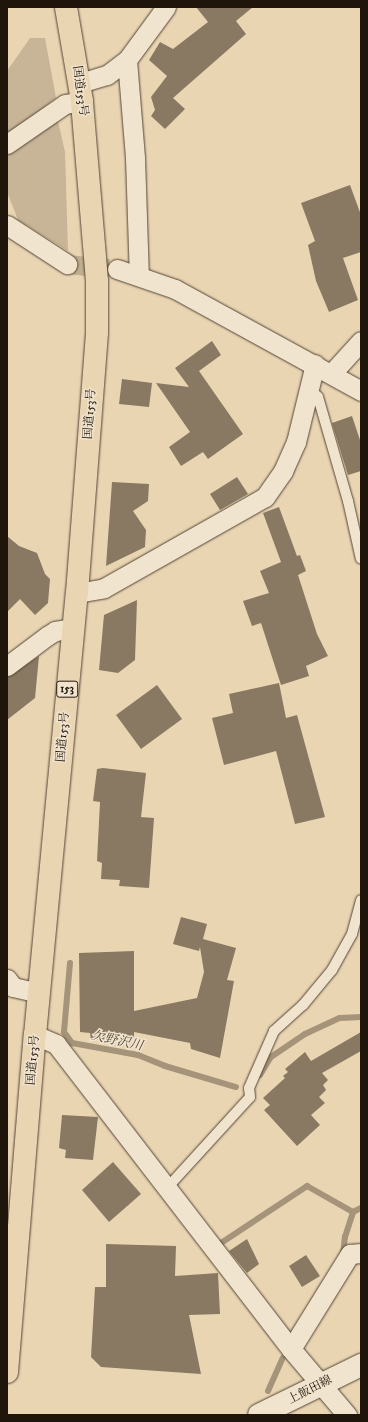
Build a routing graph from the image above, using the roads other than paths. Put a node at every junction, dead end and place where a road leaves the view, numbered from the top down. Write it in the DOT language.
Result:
graph roads {
  1 [pos="66,7"];
  2 [pos="166,7"];
  3 [pos="127,60"];
  4 [pos="81,92"];
  5 [pos="7,144"];
  6 [pos="7,225"];
  7 [pos="67,264"];
  8 [pos="117,269"];
  9 [pos="139,276"];
  10 [pos="361,341"];
  11 [pos="315,364"];
  12 [pos="332,373"];
  13 [pos="310,388"];
  14 [pos="361,391"];
  15 [pos="361,559"];
  16 [pos="77,594"];
  17 [pos="73,628"];
  18 [pos="7,666"];
  19 [pos="361,900"];
  20 [pos="7,979"];
  21 [pos="40,993"];
  22 [pos="35,1035"];
  23 [pos="167,1188"];
  24 [pos="14,1221"];
  25 [pos="361,1253"];
  26 [pos="292,1349"];
  27 [pos="361,1365"];
  28 [pos="7,1372"];
  29 [pos="321,1383"];
  30 [pos="264,1414"];
  31 [pos="346,1415"];
  1 -- 4 [label="highway, 国道153号 / 153"];
  2 -- 3 [label="street"];
  3 -- 4 [label="street"];
  3 -- 9 [label="street"];
  4 -- 5 [label="street"];
  4 -- 16 [label="highway, 国道153号 / 153"];
  6 -- 7 [label="street"];
  8 -- 9 [label="street"];
  9 -- 11 [label="street"];
  10 -- 12 [label="street"];
  11 -- 12 [label="street"];
  11 -- 13 [label="street"];
  12 -- 14 [label="street"];
  13 -- 15 [label="lane"];
  13 -- 16 [label="street"];
  16 -- 17 [label="highway, 国道153号 / 153"];
  17 -- 18 [label="street"];
  17 -- 21 [label="highway, 国道153号 / 153"];
  19 -- 23 [label="lane"];
  20 -- 21 [label="street"];
  21 -- 22 [label="highway, 国道153号 / 153"];
  22 -- 23 [label="street"];
  22 -- 24 [label="highway, 国道153号 / 153"];
  23 -- 26 [label="street"];
  24 -- 28 [label="highway, 国道153号 / 153"];
  25 -- 26 [label="street"];
  26 -- 29 [label="street"];
  27 -- 29 [label="main road, 上飯田線"];
  29 -- 30 [label="main road, 上飯田線"];
  29 -- 31 [label="street"];
}
